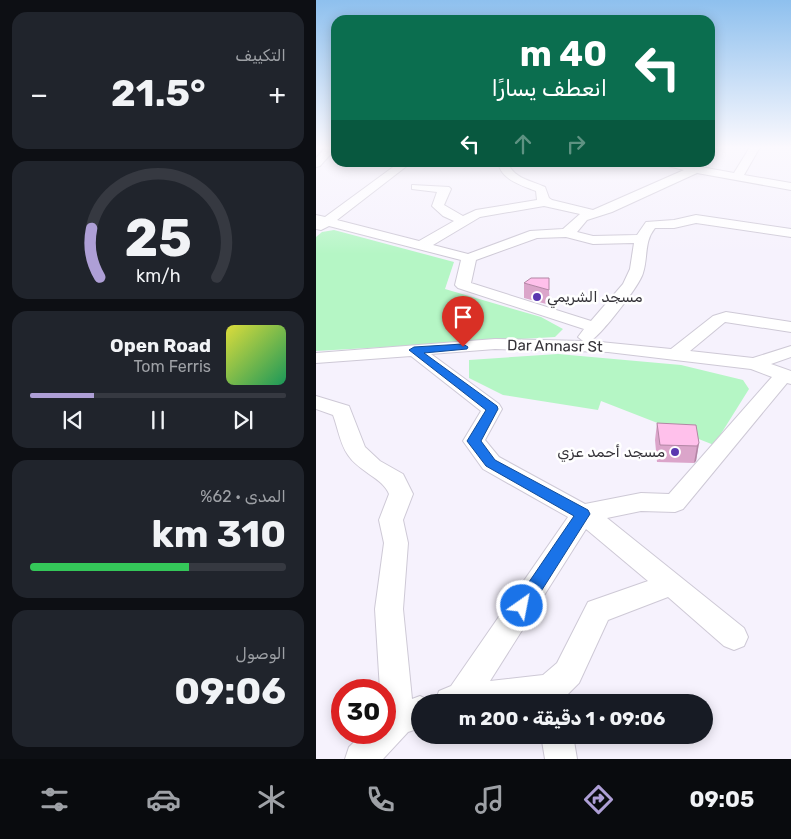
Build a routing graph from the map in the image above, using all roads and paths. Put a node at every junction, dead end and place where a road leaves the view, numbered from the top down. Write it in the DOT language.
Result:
graph roads {
  1 [pos="370,182"];
  2 [pos="377,182"];
  3 [pos="526,182"];
  4 [pos="662,182"];
  5 [pos="764,182"];
  6 [pos="416,187"];
  7 [pos="791,187"];
  8 [pos="546,202"];
  9 [pos="592,214"];
  10 [pos="462,220"];
  11 [pos="318,222"];
  12 [pos="566,233"];
  13 [pos="791,233"];
  14 [pos="642,238"];
  15 [pos="422,245"];
  16 [pos="469,258"];
  17 [pos="594,327"];
  18 [pos="791,327"];
  19 [pos="582,346"];
  20 [pos="414,350"];
  21 [pos="791,351"];
  22 [pos="675,355"];
  23 [pos="317,359"];
  24 [pos="754,364"];
  25 [pos="787,376"];
  26 [pos="316,402"];
  27 [pos="583,514"];
  28 [pos="670,585"];
  29 [pos="734,637"];
  30 [pos="461,694"];
  31 [pos="552,694"];
  32 [pos="409,716"];
  33 [pos="558,744"];
  34 [pos="361,759"];
  35 [pos="561,759"];
  1 -- 11 [label="street"];
  2 -- 11 [label="street"];
  3 -- 8 [label="street"];
  4 -- 9 [label="street"];
  5 -- 7 [label="street"];
  6 -- 10 [label="street"];
  8 -- 9 [label="street"];
  8 -- 10 [label="street"];
  9 -- 12 [label="street"];
  10 -- 15 [label="street"];
  11 -- 15 [label="street"];
  12 -- 14 [label="street"];
  12 -- 16 [label="street"];
  13 -- 14 [label="street"];
  14 -- 17 [label="street"];
  15 -- 16 [label="street"];
  16 -- 17 [label="street"];
  17 -- 19 [label="street"];
  18 -- 22 [label="street"];
  19 -- 20 [label="street, Dar Annasr St"];
  19 -- 22 [label="street, Dar Annasr St"];
  20 -- 23 [label="street, Dar Annasr St"];
  20 -- 27 [label="street"];
  21 -- 24 [label="street"];
  22 -- 24 [label="street, Dar Annasr St"];
  24 -- 25 [label="street, Dar Annasr St"];
  25 -- 27 [label="street"];
  26 -- 32 [label="street"];
  27 -- 28 [label="street"];
  27 -- 30 [label="street"];
  28 -- 29 [label="street"];
  28 -- 31 [label="street"];
  32 -- 34 [label="street"];
  33 -- 35 [label="street"];
}
